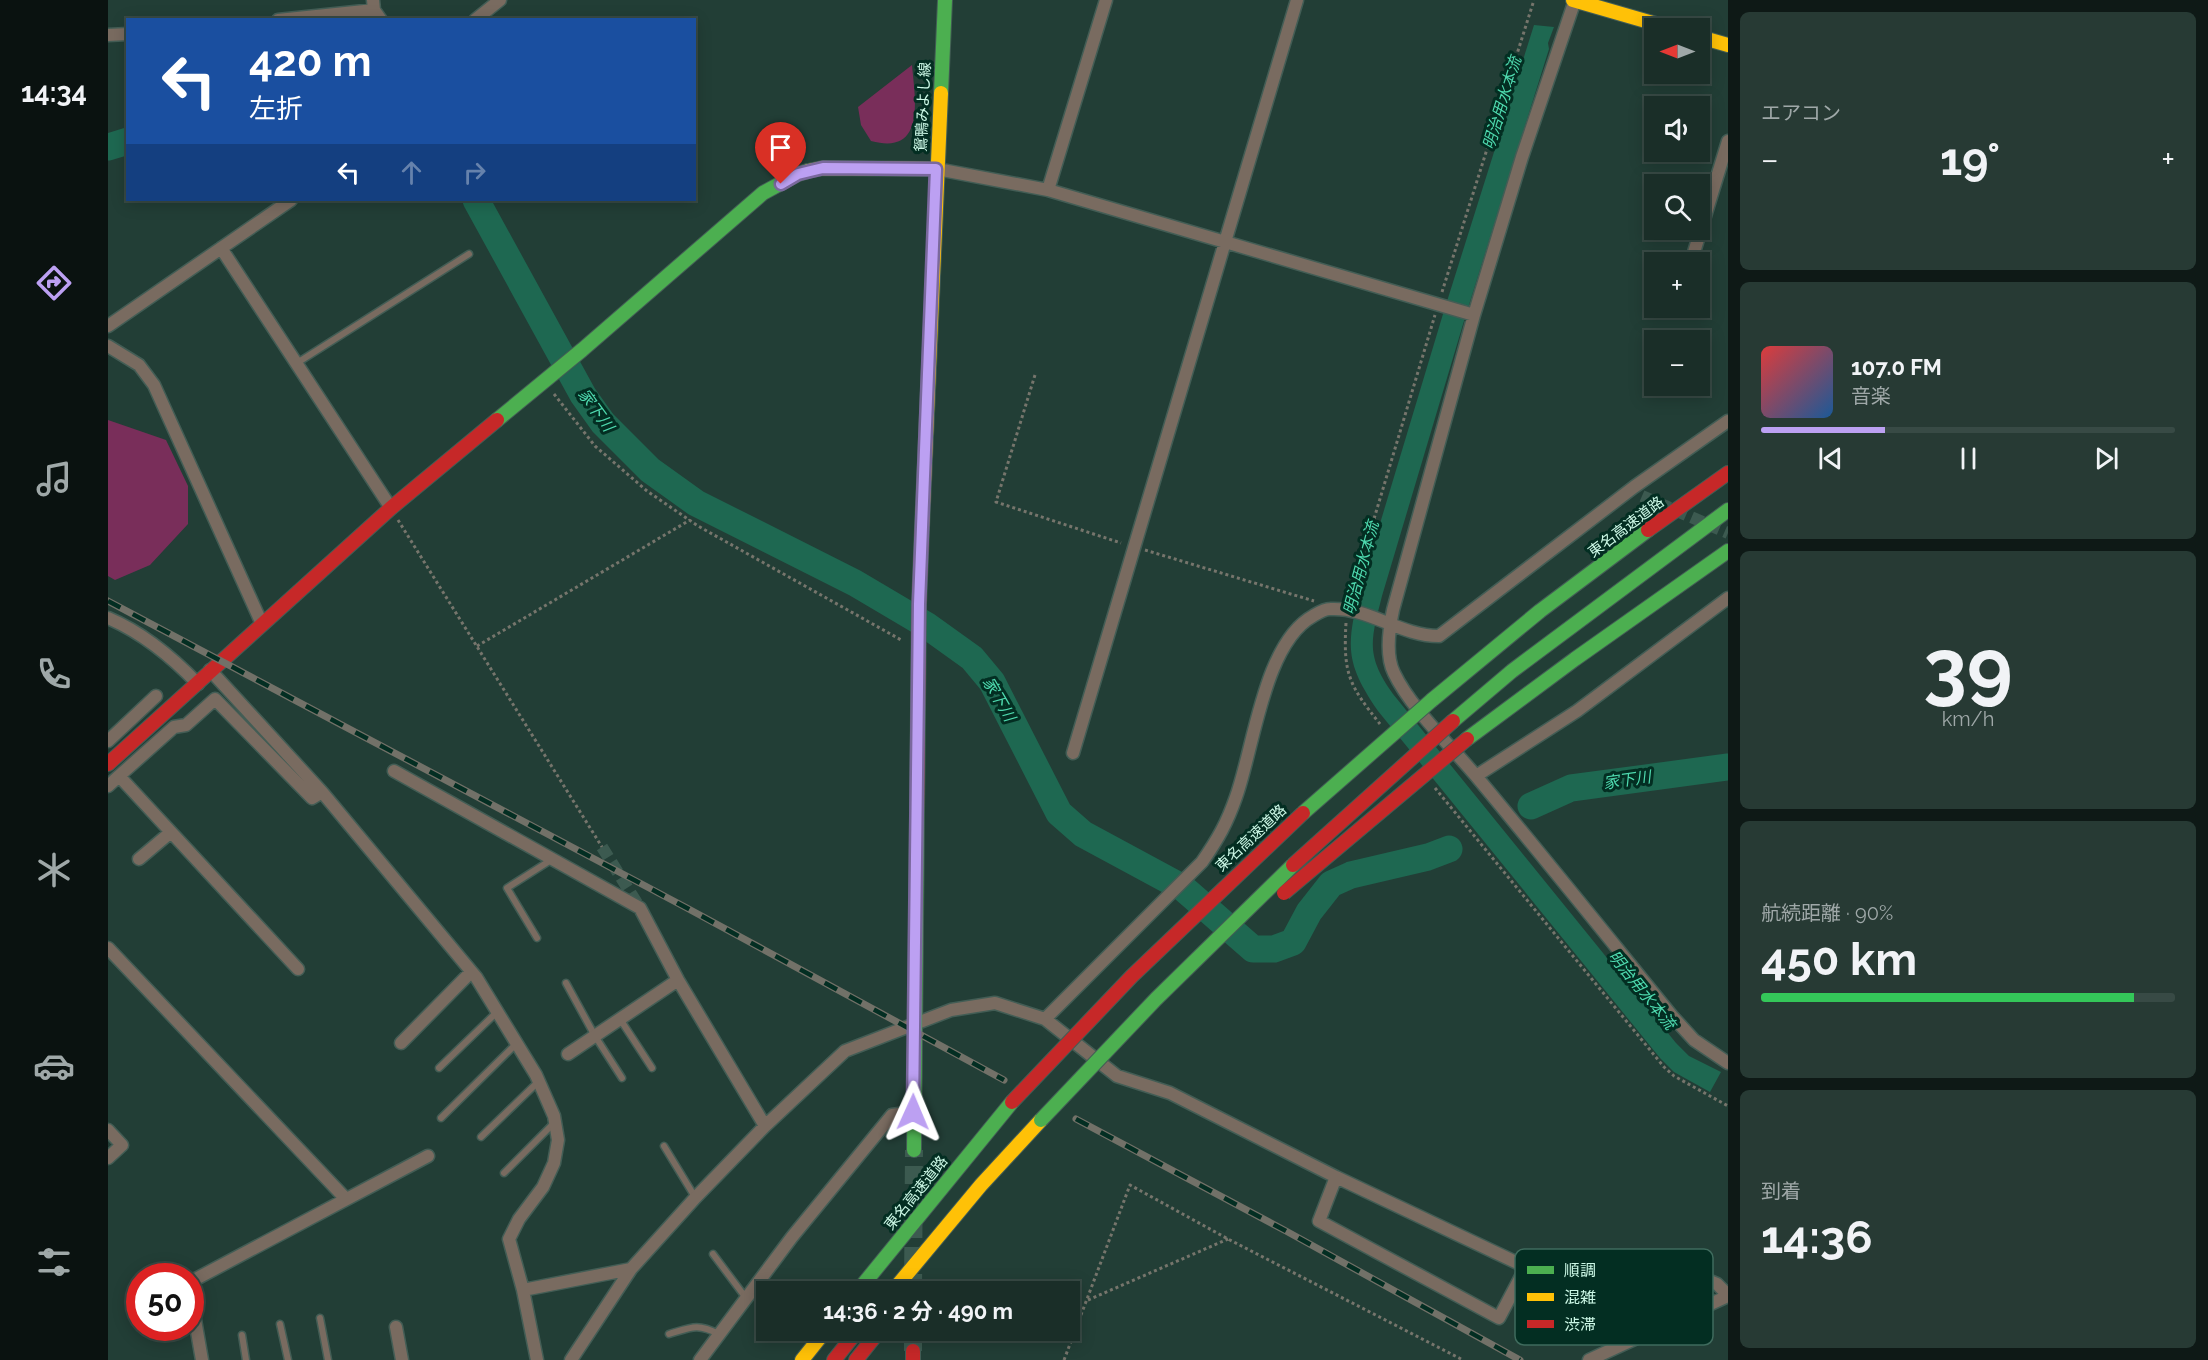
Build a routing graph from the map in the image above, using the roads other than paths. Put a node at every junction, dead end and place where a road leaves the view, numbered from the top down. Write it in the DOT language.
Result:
graph roads {
  1 [pos="500,0"];
  2 [pos="945,0"];
  3 [pos="1106,0"];
  4 [pos="1298,0"];
  5 [pos="1574,0"];
  6 [pos="376,10"];
  7 [pos="298,18"];
  8 [pos="478,18"];
  9 [pos="1644,20"];
  10 [pos="126,34"];
  11 [pos="108,36"];
  12 [pos="1710,40"];
  13 [pos="1728,45"];
  14 [pos="1728,141"];
  15 [pos="936,169"];
  16 [pos="1048,190"];
  17 [pos="290,201"];
  18 [pos="1224,240"];
  19 [pos="221,248"];
  20 [pos="1694,252"];
  21 [pos="469,254"];
  22 [pos="1474,315"];
  23 [pos="108,326"];
  24 [pos="108,346"];
  25 [pos="297,364"];
  26 [pos="1728,421"];
  27 [pos="1728,461"];
  28 [pos="1728,474"];
  29 [pos="391,508"];
  30 [pos="1728,510"];
  31 [pos="1728,551"];
  32 [pos="1596,570"];
  33 [pos="1728,598"];
  34 [pos="108,618"];
  35 [pos="1386,623"];
  36 [pos="262,624"];
  37 [pos="210,670"];
  38 [pos="198,684"];
  39 [pos="156,696"];
  40 [pos="108,741"];
  41 [pos="1073,753"];
  42 [pos="108,764"];
  43 [pos="394,771"];
  44 [pos="119,776"];
  45 [pos="1476,776"];
  46 [pos="108,786"];
  47 [pos="322,792"];
  48 [pos="171,832"];
  49 [pos="139,859"];
  50 [pos="551,860"];
  51 [pos="537,938"];
  52 [pos="108,948"];
  53 [pos="297,969"];
  54 [pos="471,972"];
  55 [pos="678,980"];
  56 [pos="566,982"];
  57 [pos="1156,999"];
  58 [pos="498,1011"];
  59 [pos="1045,1018"];
  60 [pos="620,1019"];
  61 [pos="914,1024"];
  62 [pos="595,1036"];
  63 [pos="401,1043"];
  64 [pos="518,1043"];
  65 [pos="568,1054"];
  66 [pos="1728,1063"];
  67 [pos="439,1068"];
  68 [pos="652,1068"];
  69 [pos="622,1078"];
  70 [pos="539,1082"];
  71 [pos="913,1112"];
  72 [pos="441,1118"];
  73 [pos="555,1122"];
  74 [pos="765,1126"];
  75 [pos="108,1130"];
  76 [pos="481,1137"];
  77 [pos="664,1146"];
  78 [pos="914,1150"];
  79 [pos="428,1156"];
  80 [pos="108,1158"];
  81 [pos="504,1173"];
  82 [pos="1336,1177"];
  83 [pos="981,1185"];
  84 [pos="696,1197"];
  85 [pos="346,1199"];
  86 [pos="713,1254"];
  87 [pos="1515,1262"];
  88 [pos="631,1269"];
  89 [pos="204,1275"];
  90 [pos="866,1281"];
  91 [pos="901,1281"];
  92 [pos="919,1281"];
  93 [pos="1713,1282"];
  94 [pos="1515,1288"];
  95 [pos="523,1290"];
  96 [pos="1728,1296"];
  97 [pos="746,1299"];
  98 [pos="1713,1303"];
  99 [pos="320,1318"];
  100 [pos="280,1324"];
  101 [pos="396,1327"];
  102 [pos="669,1334"];
  103 [pos="720,1334"];
  104 [pos="242,1335"];
  105 [pos="199,1341"];
  106 [pos="817,1341"];
  107 [pos="849,1341"];
  108 [pos="871,1341"];
  109 [pos="1622,1345"];
  110 [pos="202,1360"];
  111 [pos="246,1360"];
  112 [pos="288,1360"];
  113 [pos="328,1360"];
  114 [pos="402,1360"];
  115 [pos="537,1360"];
  116 [pos="571,1360"];
  117 [pos="700,1360"];
  118 [pos="802,1360"];
  119 [pos="834,1360"];
  120 [pos="856,1360"];
  121 [pos="1589,1360"];
  1 -- 8 [label="street"];
  2 -- 15 [label="main road, 鴛鴨みよし線"];
  3 -- 16 [label="street"];
  4 -- 18 [label="street"];
  5 -- 9 [label="main road"];
  5 -- 22 [label="street"];
  6 -- 7 [label="street"];
  10 -- 11 [label="street"];
  12 -- 13 [label="main road"];
  14 -- 20 [label="street"];
  15 -- 16 [label="street"];
  15 -- 29 [label="main road"];
  15 -- 61 [label="main road, 鴛鴨みよし線"];
  16 -- 18 [label="street"];
  17 -- 19 [label="street"];
  18 -- 22 [label="street"];
  18 -- 41 [label="street"];
  19 -- 23 [label="street"];
  19 -- 25 [label="street"];
  21 -- 25 [label="lane"];
  22 -- 35 [label="street"];
  24 -- 36 [label="street"];
  25 -- 29 [label="street"];
  26 -- 35 [label="street"];
  27 -- 32 [label="main road"];
  28 -- 32 [label="main road, 東名高速道路"];
  29 -- 36 [label="main road"];
  30 -- 57 [label="main road, bridge"];
  31 -- 57 [label="main road, bridge"];
  32 -- 90 [label="main road, 東名高速道路, bridge"];
  33 -- 45 [label="street"];
  34 -- 38 [label="street"];
  35 -- 45 [label="street"];
  35 -- 59 [label="street"];
  36 -- 37 [label="main road"];
  37 -- 38 [label="main road"];
  37 -- 47 [label="street"];
  38 -- 42 [label="main road"];
  39 -- 40 [label="street"];
  43 -- 50 [label="street"];
  44 -- 46 [label="street"];
  44 -- 47 [label="street"];
  44 -- 48 [label="street"];
  45 -- 66 [label="street"];
  47 -- 54 [label="street"];
  48 -- 49 [label="street"];
  48 -- 53 [label="street"];
  50 -- 51 [label="lane"];
  50 -- 55 [label="street"];
  52 -- 85 [label="street"];
  54 -- 58 [label="street"];
  54 -- 63 [label="street"];
  55 -- 60 [label="street"];
  55 -- 74 [label="street"];
  56 -- 62 [label="lane"];
  57 -- 83 [label="main road, bridge"];
  58 -- 64 [label="street"];
  58 -- 67 [label="lane"];
  59 -- 61 [label="street"];
  59 -- 82 [label="street"];
  60 -- 62 [label="street"];
  60 -- 68 [label="lane"];
  61 -- 71 [label="main road, 鴛鴨みよし線"];
  61 -- 74 [label="street"];
  62 -- 65 [label="street"];
  62 -- 69 [label="lane"];
  64 -- 70 [label="street"];
  64 -- 72 [label="lane"];
  70 -- 73 [label="street"];
  70 -- 76 [label="lane"];
  71 -- 78 [label="main road, 鴛鴨みよし線"];
  71 -- 97 [label="street"];
  73 -- 81 [label="lane"];
  73 -- 95 [label="street"];
  74 -- 84 [label="street"];
  75 -- 80 [label="street"];
  77 -- 84 [label="lane"];
  79 -- 85 [label="street"];
  82 -- 87 [label="street"];
  82 -- 94 [label="street"];
  83 -- 91 [label="main road"];
  83 -- 92 [label="main road"];
  84 -- 88 [label="street"];
  85 -- 89 [label="street"];
  86 -- 97 [label="lane"];
  88 -- 95 [label="street"];
  88 -- 116 [label="street"];
  93 -- 96 [label="street"];
  95 -- 115 [label="street"];
  96 -- 98 [label="street"];
  97 -- 103 [label="street"];
  99 -- 113 [label="lane"];
  100 -- 112 [label="lane"];
  101 -- 114 [label="street"];
  102 -- 103 [label="lane"];
  103 -- 117 [label="street"];
  104 -- 111 [label="lane"];
  105 -- 110 [label="street"];
  106 -- 118 [label="main road"];
  107 -- 119 [label="main road"];
  108 -- 120 [label="main road"];
  109 -- 121 [label="street"];
}
